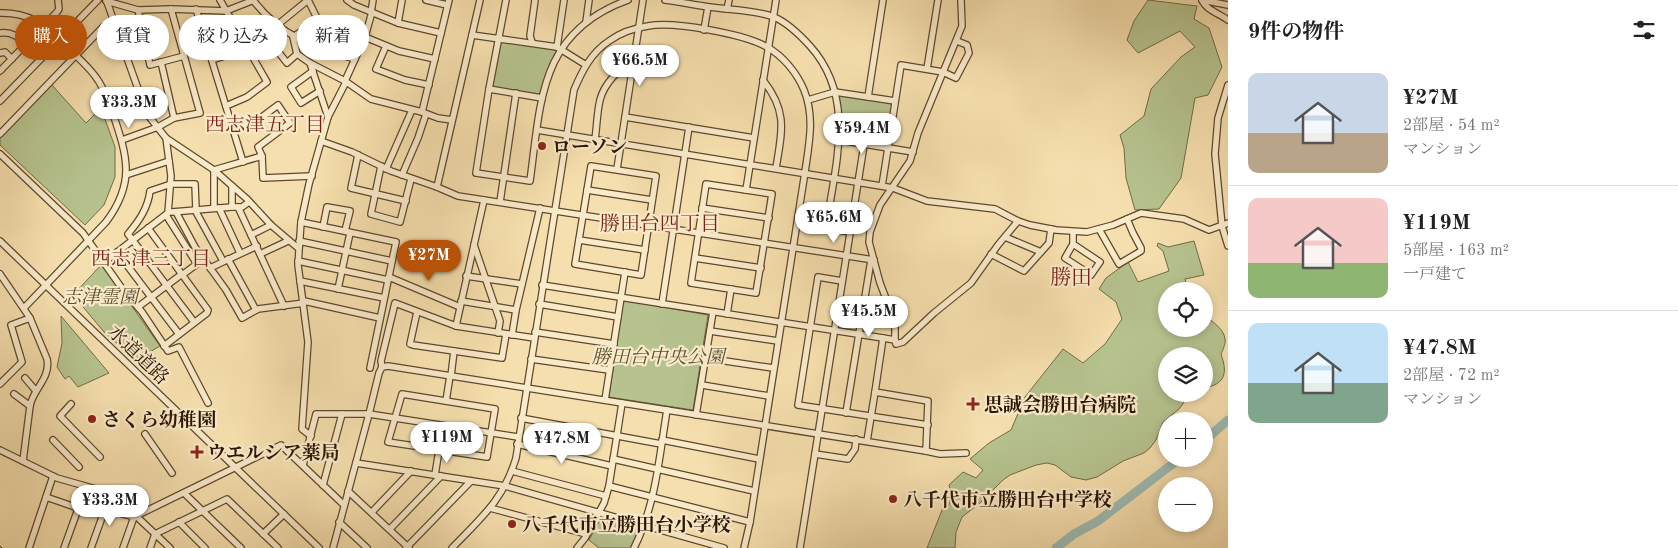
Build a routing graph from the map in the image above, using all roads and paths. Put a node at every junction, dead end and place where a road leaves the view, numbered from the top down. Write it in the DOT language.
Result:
graph roads {
  1 [pos="58,0"];
  2 [pos="98,0"];
  3 [pos="220,0"];
  4 [pos="253,0"];
  5 [pos="308,0"];
  6 [pos="347,0"];
  7 [pos="373,0"];
  8 [pos="402,0"];
  9 [pos="426,0"];
  10 [pos="480,0"];
  11 [pos="506,0"];
  12 [pos="535,0"];
  13 [pos="564,0"];
  14 [pos="590,0"];
  15 [pos="628,0"];
  16 [pos="643,0"];
  17 [pos="665,0"];
  18 [pos="669,0"];
  19 [pos="729,0"];
  20 [pos="776,0"];
  21 [pos="883,0"];
  22 [pos="938,0"];
  23 [pos="961,0"];
  24 [pos="1202,0"];
  25 [pos="106,1"];
  26 [pos="448,2"];
  27 [pos="694,2"];
  28 [pos="615,3"];
  29 [pos="1228,5"];
  30 [pos="708,7"];
  31 [pos="171,9"];
  32 [pos="196,9"];
  33 [pos="728,9"];
  34 [pos="138,10"];
  35 [pos="226,11"];
  36 [pos="372,12"];
  37 [pos="0,13"];
  38 [pos="26,15"];
  39 [pos="54,15"];
  40 [pos="83,15"];
  41 [pos="111,15"];
  42 [pos="198,15"];
  43 [pos="228,15"];
  44 [pos="267,15"];
  45 [pos="287,16"];
  46 [pos="773,17"];
  47 [pos="1228,20"];
  48 [pos="586,22"];
  49 [pos="369,23"];
  50 [pos="398,23"];
  51 [pos="639,27"];
  52 [pos="704,30"];
  53 [pos="0,33"];
  54 [pos="97,33"];
  55 [pos="287,33"];
  56 [pos="441,33"];
  57 [pos="472,35"];
  58 [pos="15,36"];
  59 [pos="293,37"];
  60 [pos="179,38"];
  61 [pos="297,39"];
  62 [pos="369,39"];
  63 [pos="498,39"];
  64 [pos="957,41"];
  65 [pos="532,42"];
  66 [pos="87,44"];
  67 [pos="386,46"];
  68 [pos="769,47"];
  69 [pos="560,48"];
  70 [pos="0,53"];
  71 [pos="297,54"];
  72 [pos="15,56"];
  73 [pos="179,57"];
  74 [pos="12,59"];
  75 [pos="40,60"];
  76 [pos="71,60"];
  77 [pos="79,60"];
  78 [pos="127,60"];
  79 [pos="185,60"];
  80 [pos="212,60"];
  81 [pos="254,60"];
  82 [pos="286,60"];
  83 [pos="306,60"];
  84 [pos="355,60"];
  85 [pos="434,60"];
  86 [pos="161,62"];
  87 [pos="633,62"];
  88 [pos="310,63"];
  89 [pos="586,65"];
  90 [pos="927,69"];
  91 [pos="0,71"];
  92 [pos="313,71"];
  93 [pos="943,72"];
  94 [pos="763,80"];
  95 [pos="345,81"];
  96 [pos="428,85"];
  97 [pos="1228,85"];
  98 [pos="489,89"];
  99 [pos="320,91"];
  100 [pos="835,92"];
  101 [pos="516,93"];
  102 [pos="868,97"];
  103 [pos="542,98"];
  104 [pos="808,100"];
  105 [pos="895,101"];
  106 [pos="0,102"];
  107 [pos="226,106"];
  108 [pos="412,110"];
  109 [pos="1221,111"];
  110 [pos="1228,112"];
  111 [pos="424,113"];
  112 [pos="328,117"];
  113 [pos="625,117"];
  114 [pos="174,118"];
  115 [pos="452,120"];
  116 [pos="158,127"];
  117 [pos="689,127"];
  118 [pos="232,128"];
  119 [pos="537,130"];
  120 [pos="0,134"];
  121 [pos="566,134"];
  122 [pos="166,138"];
  123 [pos="754,138"];
  124 [pos="595,139"];
  125 [pos="122,140"];
  126 [pos="839,140"];
  127 [pos="321,141"];
  128 [pos="620,143"];
  129 [pos="864,145"];
  130 [pos="888,148"];
  131 [pos="913,152"];
  132 [pos="686,153"];
  133 [pos="0,154"];
  134 [pos="358,155"];
  135 [pos="262,156"];
  136 [pos="169,161"];
  137 [pos="243,162"];
  138 [pos="750,164"];
  139 [pos="384,168"];
  140 [pos="776,168"];
  141 [pos="616,169"];
  142 [pos="214,170"];
  143 [pos="805,172"];
  144 [pos="126,175"];
  145 [pos="402,175"];
  146 [pos="312,176"];
  147 [pos="503,177"];
  148 [pos="833,177"];
  149 [pos="411,179"];
  150 [pos="858,182"];
  151 [pos="170,184"];
  152 [pos="232,186"];
  153 [pos="882,186"];
  154 [pos="437,187"];
  155 [pos="893,188"];
  156 [pos="587,190"];
  157 [pos="746,190"];
  158 [pos="376,193"];
  159 [pos="484,200"];
  160 [pos="652,200"];
  161 [pos="406,201"];
  162 [pos="249,202"];
  163 [pos="500,202"];
  164 [pos="235,207"];
  165 [pos="217,208"];
  166 [pos="540,208"];
  167 [pos="702,208"];
  168 [pos="196,210"];
  169 [pos="554,210"];
  170 [pos="176,212"];
  171 [pos="167,214"];
  172 [pos="583,215"];
  173 [pos="768,218"];
  174 [pos="1127,219"];
  175 [pos="301,222"];
  176 [pos="1018,222"];
  177 [pos="271,225"];
  178 [pos="649,225"];
  179 [pos="1225,225"];
  180 [pos="323,227"];
  181 [pos="148,228"];
  182 [pos="674,229"];
  183 [pos="1051,229"];
  184 [pos="1099,229"];
  185 [pos="348,232"];
  186 [pos="850,232"];
  187 [pos="1074,232"];
  188 [pos="699,233"];
  189 [pos="251,235"];
  190 [pos="1005,237"];
  191 [pos="89,240"];
  192 [pos="133,240"];
  193 [pos="579,240"];
  194 [pos="288,241"];
  195 [pos="299,241"];
  196 [pos="0,242"];
  197 [pos="764,244"];
  198 [pos="1073,244"];
  199 [pos="474,245"];
  200 [pos="256,246"];
  201 [pos="1228,246"];
  202 [pos="298,248"];
  203 [pos="793,248"];
  204 [pos="645,250"];
  205 [pos="346,251"];
  206 [pos="117,252"];
  207 [pos="1040,252"];
  208 [pos="240,253"];
  209 [pos="260,254"];
  210 [pos="991,254"];
  211 [pos="846,256"];
  212 [pos="695,258"];
  213 [pos="226,260"];
  214 [pos="872,260"];
  215 [pos="298,261"];
  216 [pos="392,261"];
  217 [pos="103,262"];
  218 [pos="210,268"];
  219 [pos="761,268"];
  220 [pos="342,270"];
  221 [pos="625,272"];
  222 [pos="0,274"];
  223 [pos="182,274"];
  224 [pos="466,276"];
  225 [pos="389,278"];
  226 [pos="487,279"];
  227 [pos="300,281"];
  228 [pos="842,281"];
  229 [pos="522,284"];
  230 [pos="46,285"];
  231 [pos="167,285"];
  232 [pos="542,285"];
  233 [pos="338,289"];
  234 [pos="731,289"];
  235 [pos="151,297"];
  236 [pos="621,297"];
  237 [pos="384,298"];
  238 [pos="304,302"];
  239 [pos="461,304"];
  240 [pos="539,304"];
  241 [pos="662,304"];
  242 [pos="284,306"];
  243 [pos="138,307"];
  244 [pos="496,307"];
  245 [pos="24,308"];
  246 [pos="256,310"];
  247 [pos="516,310"];
  248 [pos="417,312"];
  249 [pos="713,312"];
  250 [pos="727,314"];
  251 [pos="618,317"];
  252 [pos="30,318"];
  253 [pos="380,318"];
  254 [pos="194,322"];
  255 [pos="781,322"];
  256 [pos="456,326"];
  257 [pos="810,327"];
  258 [pos="710,331"];
  259 [pos="834,331"];
  260 [pos="498,332"];
  261 [pos="179,334"];
  262 [pos="509,334"];
  263 [pos="535,335"];
  264 [pos="859,335"];
  265 [pos="883,338"];
  266 [pos="895,340"];
  267 [pos="778,341"];
  268 [pos="614,344"];
  269 [pos="164,346"];
  270 [pos="454,351"];
  271 [pos="705,358"];
  272 [pos="531,359"];
  273 [pos="385,367"];
  274 [pos="370,368"];
  275 [pos="774,368"];
  276 [pos="609,370"];
  277 [pos="450,376"];
  278 [pos="24,378"];
  279 [pos="0,384"];
  280 [pos="702,385"];
  281 [pos="526,388"];
  282 [pos="36,391"];
  283 [pos="874,392"];
  284 [pos="14,394"];
  285 [pos="769,396"];
  286 [pos="605,400"];
  287 [pos="446,401"];
  288 [pos="208,403"];
  289 [pos="622,403"];
  290 [pos="71,404"];
  291 [pos="30,406"];
  292 [pos="822,409"];
  293 [pos="667,410"];
  294 [pos="846,413"];
  295 [pos="342,414"];
  296 [pos="369,414"];
  297 [pos="696,415"];
  298 [pos="871,416"];
  299 [pos="395,418"];
  300 [pos="521,418"];
  301 [pos="928,425"];
  302 [pos="764,426"];
  303 [pos="491,433"];
  304 [pos="145,434"];
  305 [pos="818,434"];
  306 [pos="311,436"];
  307 [pos="616,436"];
  308 [pos="518,437"];
  309 [pos="856,439"];
  310 [pos="53,440"];
  311 [pos="867,441"];
  312 [pos="662,442"];
  313 [pos="517,444"];
  314 [pos="0,450"];
  315 [pos="439,450"];
  316 [pos="926,451"];
  317 [pos="966,453"];
  318 [pos="815,454"];
  319 [pos="100,457"];
  320 [pos="613,459"];
  321 [pos="760,459"];
  322 [pos="23,462"];
  323 [pos="356,463"];
  324 [pos="303,465"];
  325 [pos="79,466"];
  326 [pos="612,466"];
  327 [pos="235,467"];
  328 [pos="657,469"];
  329 [pos="512,470"];
  330 [pos="411,471"];
  331 [pos="172,473"];
  332 [pos="53,476"];
  333 [pos="438,476"];
  334 [pos="471,481"];
  335 [pos="323,485"];
  336 [pos="505,486"];
  337 [pos="608,486"];
  338 [pos="86,487"];
  339 [pos="348,491"];
  340 [pos="754,491"];
  341 [pos="184,493"];
  342 [pos="606,496"];
  343 [pos="653,496"];
  344 [pos="46,497"];
  345 [pos="344,505"];
  346 [pos="78,508"];
  347 [pos="490,508"];
  348 [pos="147,510"];
  349 [pos="202,511"];
  350 [pos="372,512"];
  351 [pos="598,512"];
  352 [pos="284,514"];
  353 [pos="135,516"];
  354 [pos="179,522"];
  355 [pos="340,522"];
  356 [pos="750,522"];
  357 [pos="644,526"];
  358 [pos="390,529"];
  359 [pos="155,534"];
  360 [pos="263,534"];
  361 [pos="586,534"];
  362 [pos="28,548"];
  363 [pos="64,548"];
  364 [pos="91,548"];
  365 [pos="123,548"];
  366 [pos="150,548"];
  367 [pos="170,548"];
  368 [pos="205,548"];
  369 [pos="241,548"];
  370 [pos="278,548"];
  371 [pos="319,548"];
  372 [pos="333,548"];
  373 [pos="367,548"];
  374 [pos="408,548"];
  375 [pos="452,548"];
  376 [pos="579,548"];
  377 [pos="634,548"];
  378 [pos="724,548"];
  379 [pos="744,548"];
  380 [pos="800,548"];
  1 -- 39 [label="street"];
  2 -- 40 [label="street"];
  3 -- 35 [label="street"];
  4 -- 35 [label="street"];
  4 -- 44 [label="street"];
  5 -- 45 [label="street"];
  5 -- 59 [label="street"];
  6 -- 36 [label="street"];
  7 -- 36 [label="street"];
  8 -- 50 [label="street"];
  9 -- 26 [label="street"];
  10 -- 57 [label="street"];
  11 -- 63 [label="street"];
  12 -- 65 [label="street"];
  13 -- 69 [label="street"];
  14 -- 48 [label="street"];
  15 -- 28 [label="street"];
  16 -- 51 [label="street"];
  17 -- 18 [label="street"];
  18 -- 27 [label="street"];
  19 -- 33 [label="street"];
  20 -- 46 [label="street"];
  21 -- 102 [label="street"];
  22 -- 90 [label="street"];
  23 -- 64 [label="street"];
  24 -- 29 [label="street"];
  24 -- 47 [label="street"];
  25 -- 34 [label="street"];
  25 -- 41 [label="street"];
  26 -- 56 [label="street"];
  27 -- 30 [label="street"];
  28 -- 48 [label="street"];
  30 -- 33 [label="street"];
  30 -- 52 [label="street"];
  31 -- 32 [label="street"];
  31 -- 34 [label="street"];
  31 -- 60 [label="street"];
  32 -- 35 [label="street"];
  32 -- 42 [label="street"];
  33 -- 46 [label="street"];
  34 -- 86 [label="street"];
  35 -- 43 [label="street"];
  36 -- 49 [label="street"];
  36 -- 50 [label="street"];
  37 -- 38 [label="street"];
  46 -- 68 [label="street"];
  46 -- 100 [label="street"];
  48 -- 69 [label="street"];
  50 -- 56 [label="street"];
  51 -- 52 [label="street"];
  51 -- 87 [label="street"];
  51 -- 89 [label="street"];
  52 -- 68 [label="street"];
  53 -- 58 [label="street"];
  54 -- 66 [label="street"];
  55 -- 59 [label="street"];
  56 -- 85 [label="street"];
  57 -- 63 [label="street"];
  57 -- 115 [label="street"];
  59 -- 61 [label="street"];
  59 -- 71 [label="street"];
  62 -- 67 [label="street"];
  63 -- 65 [label="street"];
  63 -- 98 [label="street"];
  64 -- 93 [label="street"];
  64 -- 93 [label="street"];
  65 -- 69 [label="street"];
  67 -- 85 [label="street"];
  67 -- 96 [label="street"];
  68 -- 94 [label="street"];
  68 -- 104 [label="street"];
  69 -- 89 [label="street"];
  69 -- 103 [label="street"];
  70 -- 74 [label="street"];
  71 -- 82 [label="street"];
  72 -- 74 [label="street"];
  73 -- 86 [label="street"];
  74 -- 91 [label="street"];
  75 -- 106 [label="street"];
  76 -- 120 [label="street"];
  77 -- 125 [label="street"];
  78 -- 116 [label="street"];
  79 -- 114 [label="street"];
  80 -- 107 [label="street"];
  81 -- 107 [label="street"];
  83 -- 88 [label="street"];
  84 -- 95 [label="street"];
  85 -- 96 [label="street"];
  86 -- 114 [label="street"];
  87 -- 113 [label="street"];
  87 -- 124 [label="street"];
  88 -- 92 [label="street"];
  88 -- 95 [label="street"];
  89 -- 121 [label="street"];
  90 -- 93 [label="street"];
  90 -- 105 [label="street"];
  92 -- 99 [label="street"];
  92 -- 99 [label="street"];
  93 -- 131 [label="street"];
  94 -- 123 [label="street"];
  94 -- 140 [label="street"];
  95 -- 108 [label="street"];
  95 -- 112 [label="street"];
  96 -- 111 [label="street"];
  97 -- 109 [label="street"];
  98 -- 101 [label="street"];
  98 -- 147 [label="street"];
  99 -- 112 [label="street"];
  100 -- 102 [label="street"];
  100 -- 104 [label="street"];
  100 -- 126 [label="street"];
  101 -- 103 [label="street"];
  101 -- 147 [label="street"];
  102 -- 105 [label="street"];
  103 -- 119 [label="street"];
  104 -- 143 [label="street"];
  105 -- 130 [label="street"];
  107 -- 118 [label="street"];
  108 -- 111 [label="street"];
  108 -- 139 [label="street"];
  109 -- 110 [label="street"];
  109 -- 179 [label="street"];
  111 -- 115 [label="street"];
  111 -- 145 [label="street"];
  112 -- 127 [label="street"];
  113 -- 117 [label="street"];
  113 -- 128 [label="street"];
  114 -- 116 [label="street"];
  115 -- 154 [label="street"];
  116 -- 122 [label="street"];
  116 -- 125 [label="street"];
  117 -- 123 [label="street"];
  117 -- 132 [label="street"];
  118 -- 135 [label="street"];
  118 -- 137 [label="street"];
  119 -- 121 [label="street"];
  119 -- 147 [label="street"];
  121 -- 124 [label="street"];
  121 -- 169 [label="street"];
  122 -- 136 [label="street"];
  122 -- 142 [label="street"];
  123 -- 138 [label="street"];
  124 -- 128 [label="street"];
  125 -- 144 [label="street"];
  126 -- 129 [label="street"];
  126 -- 148 [label="street"];
  127 -- 134 [label="street"];
  127 -- 146 [label="street"];
  128 -- 132 [label="street"];
  128 -- 141 [label="street"];
  129 -- 130 [label="street"];
  129 -- 150 [label="street"];
  130 -- 131 [label="street"];
  130 -- 153 [label="street"];
  131 -- 155 [label="street"];
  132 -- 138 [label="street"];
  132 -- 182 [label="street"];
  133 -- 191 [label="street"];
  134 -- 139 [label="street"];
  134 -- 158 [label="street"];
  135 -- 137 [label="street"];
  135 -- 146 [label="street"];
  136 -- 144 [label="street"];
  136 -- 151 [label="street"];
  137 -- 142 [label="street"];
  138 -- 140 [label="street"];
  138 -- 157 [label="street"];
  139 -- 145 [label="street"];
  139 -- 158 [label="street"];
  140 -- 143 [label="street"];
  141 -- 156 [label="street"];
  141 -- 160 [label="street"];
  142 -- 152 [label="street"];
  142 -- 165 [label="street"];
  143 -- 148 [label="street"];
  143 -- 203 [label="street"];
  144 -- 191 [label="street"];
  145 -- 149 [label="street"];
  146 -- 175 [label="street"];
  147 -- 163 [label="street"];
  148 -- 150 [label="street"];
  148 -- 186 [label="street"];
  149 -- 154 [label="street"];
  149 -- 161 [label="street"];
  150 -- 153 [label="street"];
  150 -- 186 [label="street"];
  151 -- 168 [label="street"];
  151 -- 171 [label="street"];
  151 -- 192 [label="street"];
  152 -- 162 [label="street"];
  152 -- 164 [label="street"];
  153 -- 155 [label="street"];
  154 -- 159 [label="street"];
  155 -- 176 [label="street"];
  155 -- 214 [label="street"];
  156 -- 160 [label="street"];
  156 -- 172 [label="street"];
  157 -- 167 [label="street"];
  157 -- 173 [label="street"];
  158 -- 161 [label="street"];
  158 -- 161 [label="street"];
  159 -- 163 [label="street"];
  159 -- 199 [label="street"];
  160 -- 178 [label="street"];
  162 -- 164 [label="street"];
  162 -- 177 [label="street"];
  163 -- 166 [label="street"];
  164 -- 165 [label="street"];
  164 -- 189 [label="street"];
  165 -- 168 [label="street"];
  165 -- 208 [label="street"];
  166 -- 169 [label="street"];
  166 -- 229 [label="street"];
  167 -- 173 [label="street"];
  167 -- 188 [label="street"];
  168 -- 170 [label="street"];
  168 -- 213 [label="street"];
  169 -- 172 [label="street"];
  169 -- 232 [label="street"];
  170 -- 171 [label="street"];
  170 -- 218 [label="street"];
  171 -- 181 [label="street"];
  171 -- 223 [label="street"];
  172 -- 178 [label="street"];
  172 -- 193 [label="street"];
  173 -- 197 [label="street"];
  174 -- 179 [label="street"];
  174 -- 184 [label="street"];
  174 -- 184 [label="street"];
  175 -- 180 [label="street"];
  175 -- 195 [label="street"];
  176 -- 183 [label="street"];
  176 -- 190 [label="street"];
  177 -- 189 [label="street"];
  177 -- 194 [label="street"];
  178 -- 182 [label="street"];
  178 -- 204 [label="street"];
  179 -- 201 [label="street"];
  180 -- 185 [label="street"];
  180 -- 185 [label="street"];
  181 -- 192 [label="street"];
  181 -- 223 [label="street"];
  182 -- 188 [label="street"];
  182 -- 241 [label="street"];
  183 -- 187 [label="street"];
  183 -- 207 [label="street"];
  184 -- 187 [label="street"];
  185 -- 205 [label="street"];
  185 -- 216 [label="street"];
  186 -- 211 [label="street"];
  187 -- 198 [label="street"];
  188 -- 197 [label="street"];
  188 -- 212 [label="street"];
  189 -- 200 [label="street"];
  190 -- 207 [label="street"];
  190 -- 210 [label="street"];
  191 -- 217 [label="street"];
  191 -- 230 [label="street"];
  192 -- 206 [label="street"];
  192 -- 231 [label="street"];
  193 -- 204 [label="street"];
  193 -- 221 [label="street"];
  194 -- 202 [label="street"];
  194 -- 209 [label="street"];
  195 -- 202 [label="street"];
  195 -- 205 [label="street"];
  196 -- 230 [label="street, 水道道路"];
  197 -- 203 [label="street"];
  197 -- 219 [label="street"];
  198 -- 198 [label="street"];
  199 -- 224 [label="street"];
  199 -- 226 [label="street"];
  200 -- 208 [label="street"];
  200 -- 209 [label="street"];
  202 -- 215 [label="street"];
  203 -- 211 [label="street"];
  203 -- 255 [label="street"];
  204 -- 221 [label="street"];
  205 -- 216 [label="street"];
  205 -- 220 [label="street"];
  206 -- 217 [label="street"];
  206 -- 235 [label="street"];
  207 -- 210 [label="street"];
  208 -- 213 [label="street"];
  209 -- 242 [label="street"];
  210 -- 266 [label="street"];
  211 -- 214 [label="street"];
  211 -- 228 [label="street"];
  212 -- 219 [label="street"];
  212 -- 234 [label="street"];
  213 -- 218 [label="street"];
  213 -- 246 [label="street"];
  214 -- 264 [label="street"];
  214 -- 266 [label="street"];
  215 -- 220 [label="street"];
  215 -- 227 [label="street"];
  216 -- 225 [label="street"];
  217 -- 243 [label="street"];
  218 -- 246 [label="street"];
  219 -- 234 [label="street"];
  220 -- 225 [label="street"];
  220 -- 233 [label="street"];
  221 -- 236 [label="street"];
  222 -- 245 [label="street"];
  223 -- 231 [label="street"];
  223 -- 254 [label="street"];
  224 -- 226 [label="street"];
  224 -- 239 [label="street"];
  225 -- 237 [label="street"];
  225 -- 239 [label="street"];
  226 -- 229 [label="street"];
  226 -- 244 [label="street"];
  227 -- 233 [label="street"];
  227 -- 238 [label="street"];
  228 -- 257 [label="street"];
  228 -- 259 [label="street"];
  229 -- 247 [label="street"];
  230 -- 245 [label="street"];
  230 -- 327 [label="street, 水道道路"];
  231 -- 235 [label="street"];
  231 -- 254 [label="street"];
  232 -- 236 [label="street"];
  232 -- 240 [label="street"];
  233 -- 237 [label="street"];
  234 -- 250 [label="street"];
  235 -- 243 [label="street"];
  235 -- 261 [label="street"];
  236 -- 241 [label="street"];
  236 -- 251 [label="street"];
  237 -- 253 [label="street"];
  238 -- 242 [label="street"];
  238 -- 253 [label="street"];
  238 -- 306 [label="street"];
  239 -- 244 [label="street"];
  239 -- 256 [label="street"];
  240 -- 251 [label="street"];
  240 -- 263 [label="street"];
  241 -- 249 [label="street"];
  242 -- 246 [label="street"];
  243 -- 269 [label="street"];
  244 -- 247 [label="street"];
  244 -- 260 [label="street"];
  245 -- 252 [label="street"];
  247 -- 262 [label="street"];
  248 -- 256 [label="street"];
  248 -- 270 [label="street"];
  248 -- 273 [label="street"];
  249 -- 250 [label="street"];
  249 -- 258 [label="street"];
  250 -- 255 [label="street"];
  251 -- 268 [label="street"];
  252 -- 279 [label="street"];
  252 -- 282 [label="street"];
  253 -- 274 [label="street"];
  254 -- 261 [label="street"];
  255 -- 257 [label="street"];
  255 -- 267 [label="street"];
  256 -- 260 [label="street"];
  257 -- 259 [label="street"];
  257 -- 292 [label="street"];
  258 -- 267 [label="street"];
  258 -- 271 [label="street"];
  259 -- 264 [label="street"];
  259 -- 292 [label="street"];
  260 -- 262 [label="street"];
  261 -- 269 [label="street"];
  262 -- 263 [label="street"];
  262 -- 270 [label="street"];
  263 -- 268 [label="street"];
  263 -- 272 [label="street"];
  264 -- 265 [label="street"];
  264 -- 294 [label="street"];
  265 -- 266 [label="street"];
  265 -- 283 [label="street"];
  267 -- 275 [label="street"];
  268 -- 276 [label="street"];
  269 -- 288 [label="street"];
  270 -- 277 [label="street"];
  271 -- 275 [label="street"];
  271 -- 280 [label="street"];
  272 -- 276 [label="street"];
  272 -- 281 [label="street"];
  273 -- 277 [label="street"];
  273 -- 296 [label="street"];
  275 -- 285 [label="street"];
  276 -- 286 [label="street"];
  277 -- 281 [label="street"];
  277 -- 287 [label="street"];
  278 -- 282 [label="street"];
  280 -- 285 [label="street"];
  280 -- 297 [label="street"];
  281 -- 286 [label="street"];
  281 -- 300 [label="street"];
  282 -- 291 [label="street"];
  283 -- 298 [label="street"];
  283 -- 301 [label="street"];
  284 -- 291 [label="street"];
  285 -- 302 [label="street"];
  286 -- 289 [label="street"];
  287 -- 299 [label="street"];
  287 -- 303 [label="street"];
  289 -- 293 [label="street"];
  289 -- 307 [label="street"];
  290 -- 319 [label="street"];
  291 -- 322 [label="street"];
  292 -- 294 [label="street"];
  292 -- 305 [label="street"];
  293 -- 297 [label="street"];
  293 -- 312 [label="street"];
  294 -- 298 [label="street"];
  295 -- 296 [label="street"];
  295 -- 306 [label="street"];
  295 -- 335 [label="street"];
  296 -- 299 [label="street"];
  296 -- 323 [label="street"];
  297 -- 302 [label="street"];
  298 -- 301 [label="street"];
  298 -- 311 [label="street"];
  299 -- 303 [label="street"];
  299 -- 315 [label="street"];
  300 -- 307 [label="street"];
  300 -- 308 [label="street"];
  301 -- 316 [label="street"];
  302 -- 305 [label="street"];
  302 -- 321 [label="street"];
  303 -- 308 [label="street"];
  303 -- 315 [label="street"];
  304 -- 331 [label="street"];
  305 -- 309 [label="street"];
  305 -- 318 [label="street"];
  306 -- 324 [label="street"];
  307 -- 312 [label="street"];
  307 -- 320 [label="street"];
  308 -- 313 [label="street"];
  309 -- 311 [label="street"];
  309 -- 318 [label="street"];
  310 -- 325 [label="street"];
  311 -- 316 [label="street"];
  312 -- 321 [label="street"];
  312 -- 328 [label="street"];
  313 -- 326 [label="street"];
  313 -- 329 [label="street"];
  314 -- 322 [label="street"];
  315 -- 333 [label="street"];
  316 -- 317 [label="street"];
  318 -- 380 [label="street"];
  320 -- 326 [label="street"];
  320 -- 328 [label="street"];
  321 -- 340 [label="street"];
  322 -- 332 [label="street"];
  323 -- 330 [label="street"];
  323 -- 339 [label="street"];
  324 -- 327 [label="street"];
  324 -- 335 [label="street"];
  326 -- 337 [label="street"];
  327 -- 341 [label="street"];
  327 -- 352 [label="street, 水道道路"];
  328 -- 340 [label="street"];
  328 -- 343 [label="street"];
  329 -- 336 [label="street"];
  329 -- 342 [label="street"];
  330 -- 333 [label="street"];
  330 -- 350 [label="street"];
  332 -- 338 [label="street"];
  332 -- 344 [label="street"];
  333 -- 334 [label="street"];
  333 -- 358 [label="street"];
  334 -- 336 [label="street"];
  334 -- 374 [label="street"];
  335 -- 345 [label="street"];
  336 -- 347 [label="street"];
  336 -- 351 [label="street"];
  337 -- 342 [label="street"];
  337 -- 343 [label="street"];
  338 -- 346 [label="street"];
  338 -- 348 [label="street"];
  339 -- 345 [label="street"];
  339 -- 350 [label="street"];
  340 -- 356 [label="street"];
  341 -- 348 [label="street"];
  341 -- 349 [label="street"];
  342 -- 351 [label="street"];
  343 -- 356 [label="street"];
  343 -- 357 [label="street"];
  344 -- 346 [label="street"];
  344 -- 362 [label="street"];
  345 -- 355 [label="street"];
  346 -- 363 [label="street"];
  347 -- 361 [label="street"];
  347 -- 375 [label="street"];
  348 -- 353 [label="street"];
  349 -- 354 [label="street"];
  349 -- 360 [label="street"];
  349 -- 369 [label="street"];
  350 -- 358 [label="street"];
  351 -- 357 [label="street"];
  351 -- 361 [label="street"];
  352 -- 360 [label="street"];
  352 -- 371 [label="street, 水道道路"];
  353 -- 359 [label="street"];
  353 -- 364 [label="street"];
  353 -- 365 [label="street"];
  354 -- 359 [label="street"];
  354 -- 368 [label="street"];
  355 -- 372 [label="street"];
  355 -- 373 [label="street"];
  356 -- 379 [label="street"];
  357 -- 377 [label="street"];
  357 -- 378 [label="street"];
  358 -- 374 [label="street"];
  359 -- 366 [label="street"];
  359 -- 367 [label="street"];
  360 -- 370 [label="street"];
  361 -- 376 [label="street"];
}
